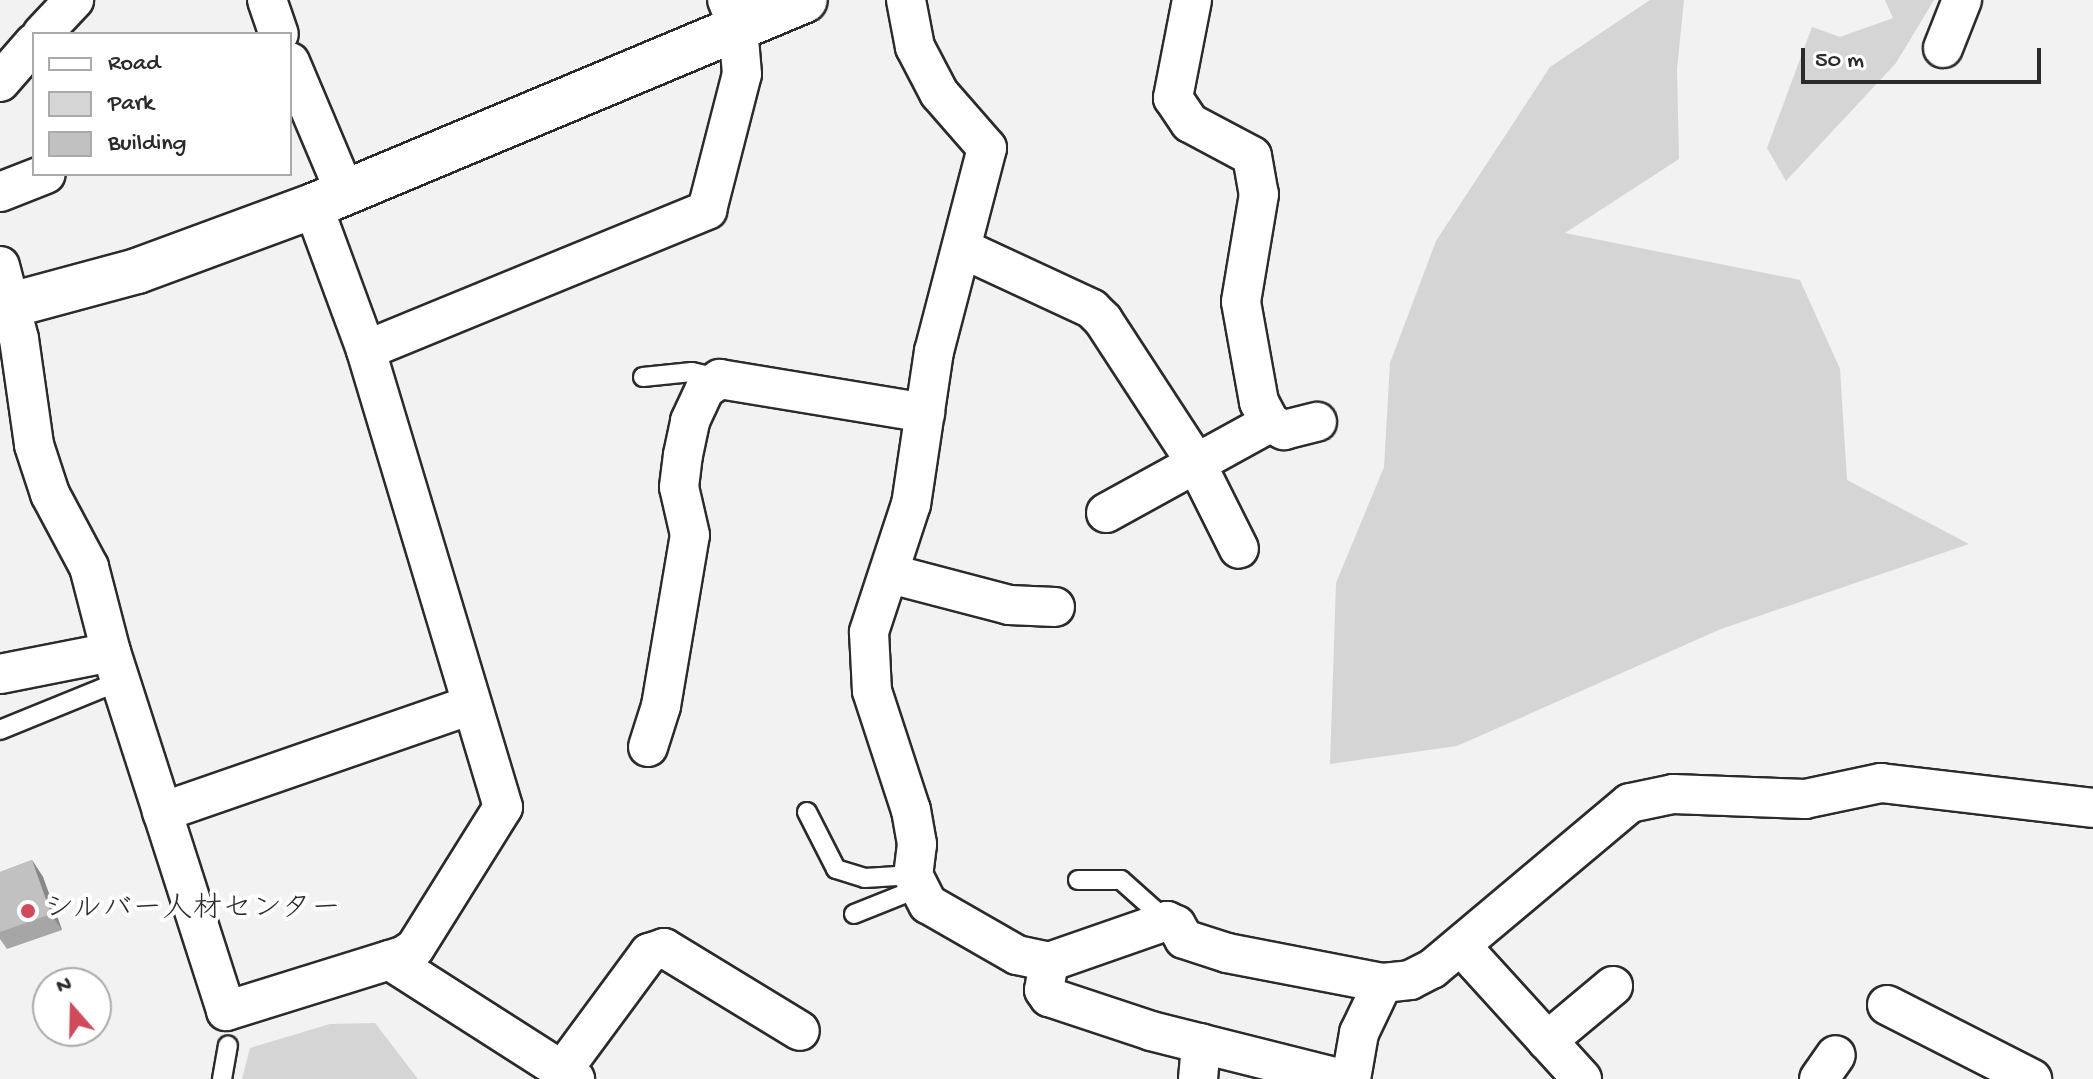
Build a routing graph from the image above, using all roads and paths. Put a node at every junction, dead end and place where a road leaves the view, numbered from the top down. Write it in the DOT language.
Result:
graph roads {
  1 [pos="74,0"];
  2 [pos="267,0"];
  3 [pos="805,0"];
  4 [pos="906,0"];
  5 [pos="1192,0"];
  6 [pos="1962,0"];
  7 [pos="732,14"];
  8 [pos="44,32"];
  9 [pos="278,32"];
  10 [pos="32,45"];
  11 [pos="1943,48"];
  12 [pos="292,74"];
  13 [pos="0,82"];
  14 [pos="41,176"];
  15 [pos="0,192"];
  16 [pos="329,199"];
  17 [pos="963,249"];
  18 [pos="4,293"];
  19 [pos="366,350"];
  20 [pos="643,377"];
  21 [pos="720,379"];
  22 [pos="925,413"];
  23 [pos="1317,422"];
  24 [pos="1270,423"];
  25 [pos="1195,461"];
  26 [pos="1106,513"];
  27 [pos="1239,549"];
  28 [pos="891,574"];
  29 [pos="1055,607"];
  30 [pos="116,666"];
  31 [pos="0,674"];
  32 [pos="471,705"];
  33 [pos="0,730"];
  34 [pos="648,747"];
  35 [pos="2093,808"];
  36 [pos="162,812"];
  37 [pos="807,812"];
  38 [pos="1078,880"];
  39 [pos="916,881"];
  40 [pos="854,914"];
  41 [pos="1167,921"];
  42 [pos="1461,946"];
  43 [pos="389,960"];
  44 [pos="1049,962"];
  45 [pos="1383,983"];
  46 [pos="1613,986"];
  47 [pos="1887,1005"];
  48 [pos="800,1031"];
  49 [pos="1547,1041"];
  50 [pos="228,1046"];
  51 [pos="1200,1061"];
  52 [pos="569,1075"];
  53 [pos="222,1079"];
  54 [pos="1342,1079"];
  55 [pos="1351,1079"];
  56 [pos="1582,1079"];
  57 [pos="2032,1079"];
  1 -- 8 [label="street"];
  2 -- 9 [label="street"];
  3 -- 7 [label="street"];
  4 -- 17 [label="street"];
  5 -- 24 [label="street"];
  6 -- 11 [label="street"];
  7 -- 16 [label="street"];
  7 -- 19 [label="street"];
  10 -- 13 [label="street"];
  12 -- 16 [label="street"];
  14 -- 15 [label="street"];
  16 -- 18 [label="street"];
  16 -- 19 [label="street"];
  17 -- 22 [label="street"];
  17 -- 25 [label="street"];
  18 -- 30 [label="street"];
  19 -- 32 [label="street"];
  20 -- 21 [label="lane"];
  21 -- 22 [label="street"];
  21 -- 34 [label="street"];
  22 -- 28 [label="street"];
  23 -- 24 [label="street"];
  24 -- 25 [label="street"];
  25 -- 26 [label="street"];
  25 -- 27 [label="street"];
  28 -- 29 [label="street"];
  28 -- 39 [label="street"];
  30 -- 31 [label="street"];
  30 -- 33 [label="lane"];
  30 -- 36 [label="street"];
  32 -- 36 [label="street"];
  32 -- 43 [label="street"];
  35 -- 42 [label="street"];
  36 -- 43 [label="street"];
  37 -- 39 [label="lane"];
  38 -- 41 [label="lane"];
  39 -- 40 [label="lane"];
  39 -- 44 [label="street"];
  41 -- 44 [label="street"];
  41 -- 45 [label="street"];
  42 -- 45 [label="street"];
  42 -- 49 [label="street"];
  43 -- 52 [label="street"];
  44 -- 51 [label="street"];
  45 -- 55 [label="street"];
  46 -- 49 [label="street"];
  47 -- 57 [label="street"];
  48 -- 52 [label="street"];
  49 -- 56 [label="street"];
  50 -- 53 [label="lane"];
  51 -- 54 [label="street"];
}
